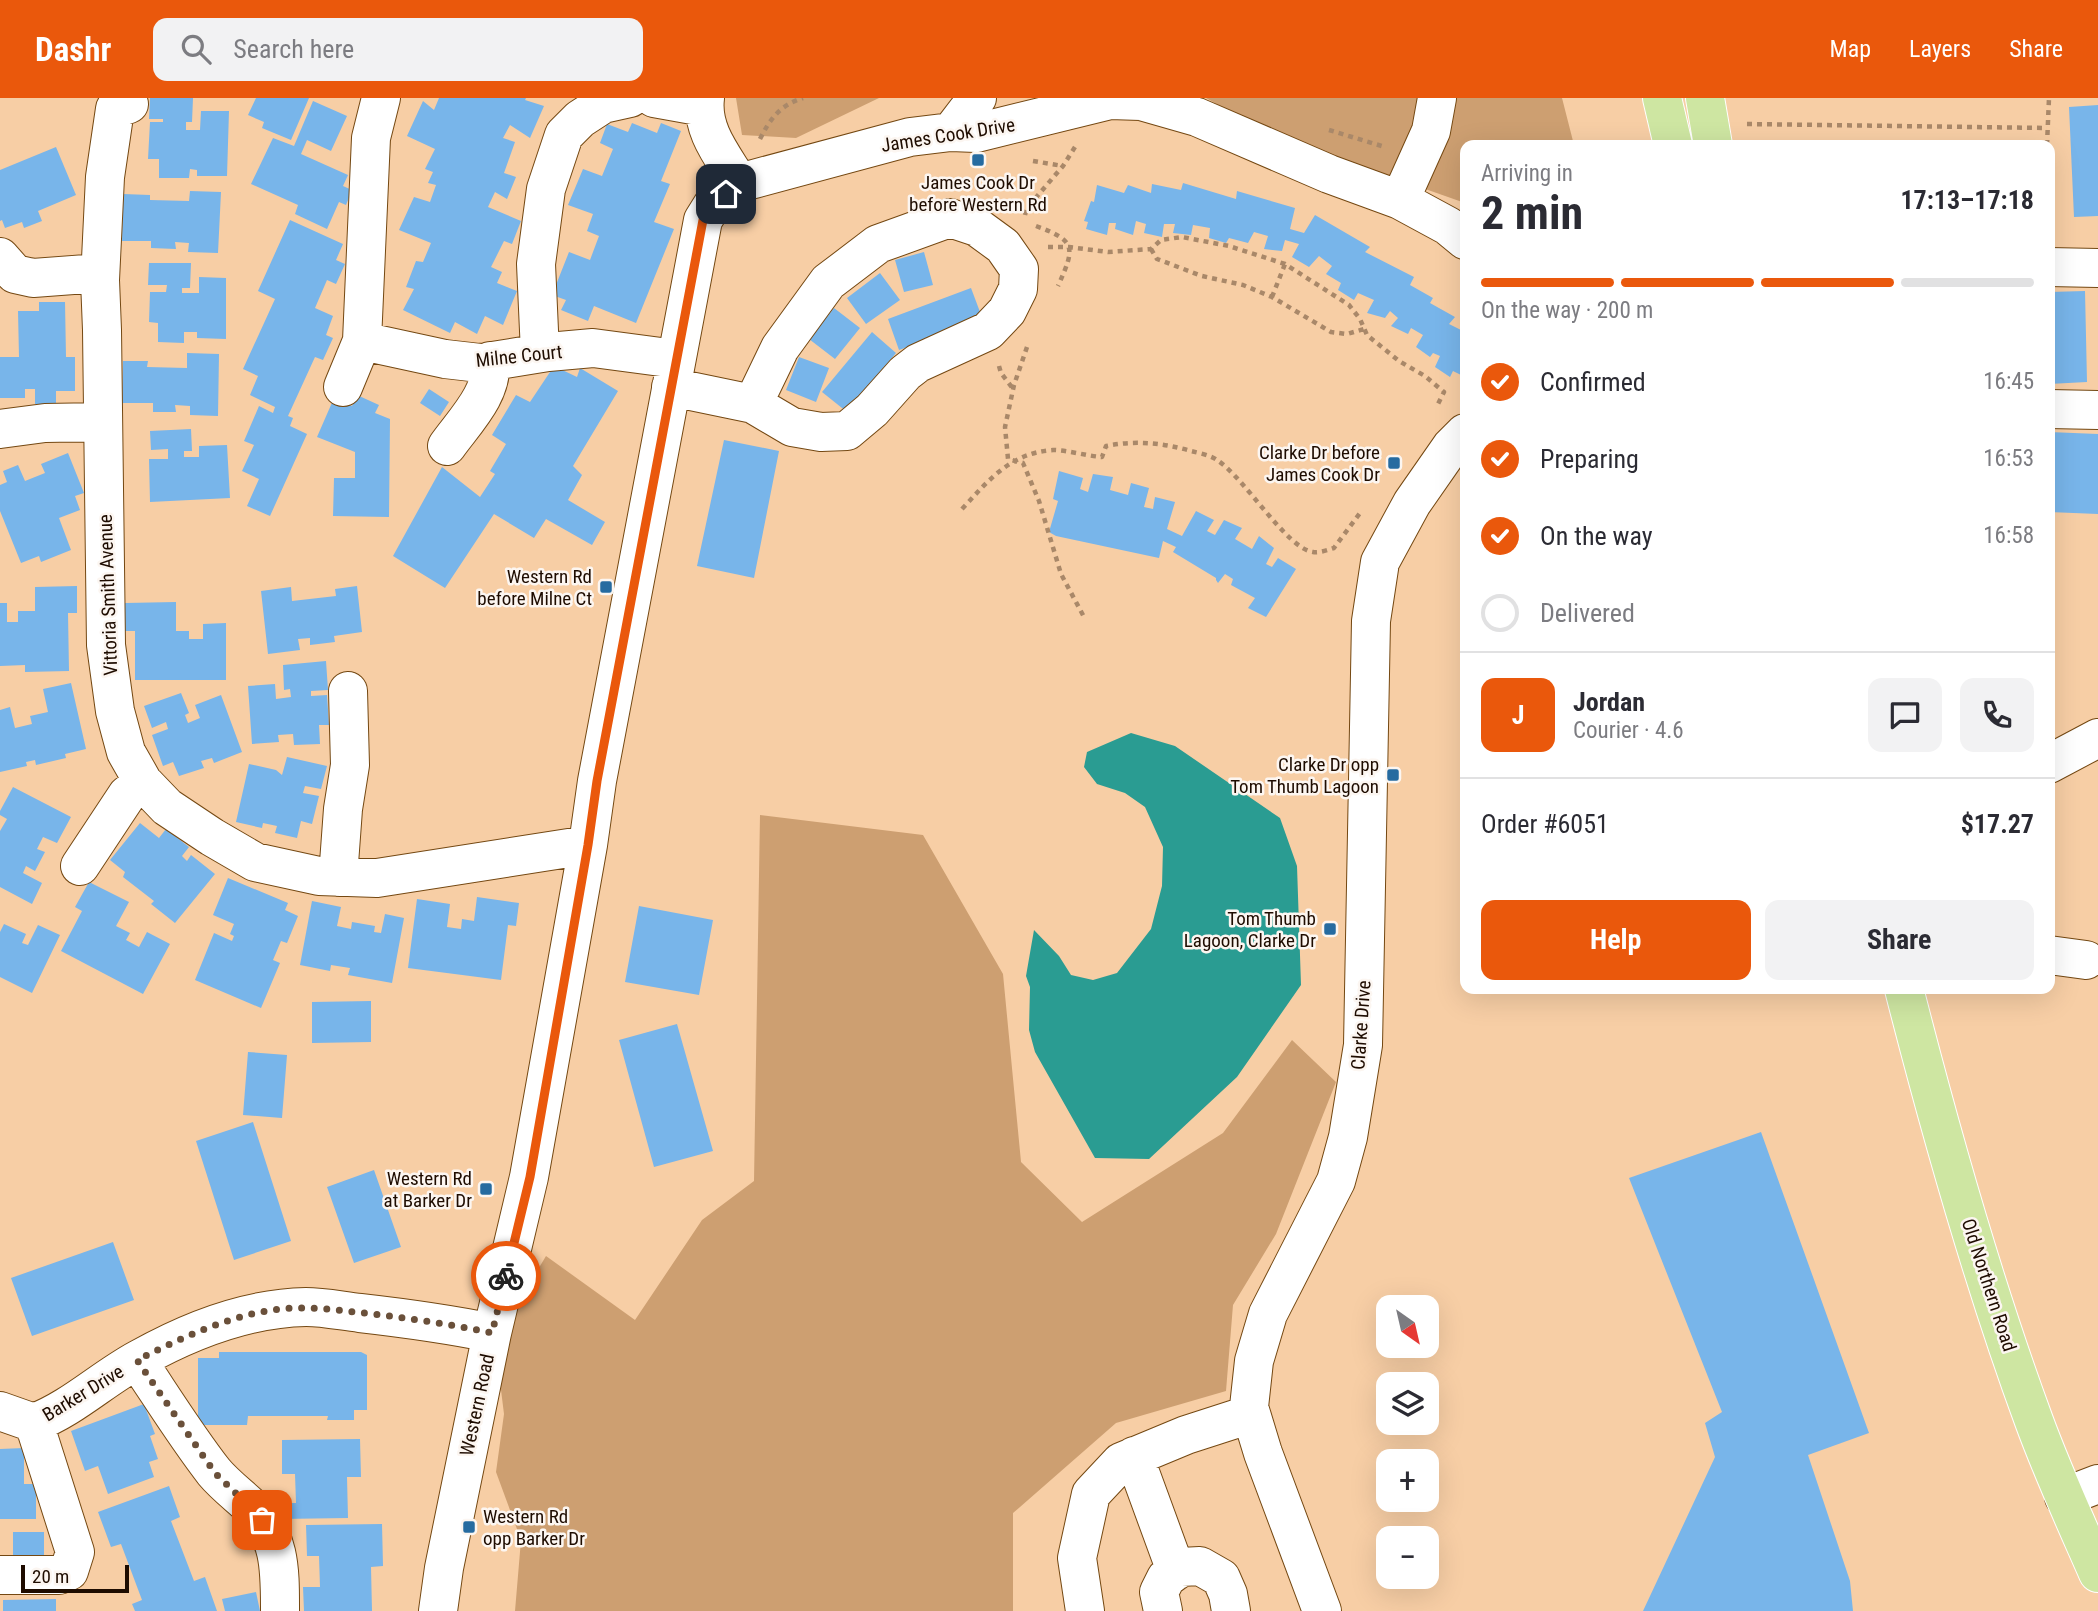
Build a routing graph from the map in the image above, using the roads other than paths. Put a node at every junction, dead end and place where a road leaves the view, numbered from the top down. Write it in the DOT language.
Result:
graph roads {
  1 [pos="382,98"];
  2 [pos="630,98"];
  3 [pos="654,98"];
  4 [pos="977,98"];
  5 [pos="1437,98"];
  6 [pos="1662,98"];
  7 [pos="1140,99"];
  8 [pos="704,103"];
  9 [pos="130,104"];
  10 [pos="951,132"];
  11 [pos="1672,140"];
  12 [pos="739,183"];
  13 [pos="1401,200"];
  14 [pos="1460,236"];
  15 [pos="0,257"];
  16 [pos="2055,267"];
  17 [pos="2098,268"];
  18 [pos="100,273"];
  19 [pos="362,341"];
  20 [pos="540,353"];
  21 [pos="490,361"];
  22 [pos="674,373"];
  23 [pos="343,387"];
  24 [pos="753,404"];
  25 [pos="2055,409"];
  26 [pos="2098,410"];
  27 [pos="103,422"];
  28 [pos="1448,424"];
  29 [pos="0,429"];
  30 [pos="447,446"];
  31 [pos="348,691"];
  32 [pos="2098,738"];
  33 [pos="2055,761"];
  34 [pos="143,782"];
  35 [pos="588,845"];
  36 [pos="80,866"];
  37 [pos="338,877"];
  38 [pos="2055,956"];
  39 [pos="2086,960"];
  40 [pos="1904,994"];
  41 [pos="492,1333"];
  42 [pos="137,1360"];
  43 [pos="1251,1413"];
  44 [pos="17,1417"];
  45 [pos="1133,1456"];
  46 [pos="2081,1490"];
  47 [pos="1176,1571"];
  48 [pos="2098,1573"];
  49 [pos="0,1575"];
  50 [pos="280,1611"];
  51 [pos="438,1611"];
  52 [pos="1085,1611"];
  53 [pos="1163,1611"];
  54 [pos="1231,1611"];
  55 [pos="1322,1611"];
  1 -- 19 [label="street"];
  2 -- 20 [label="street"];
  3 -- 8 [label="street"];
  4 -- 10 [label="street"];
  5 -- 13 [label="street"];
  6 -- 11 [label="main road"];
  7 -- 10 [label="street, James Cook Drive"];
  7 -- 13 [label="street, James Cook Drive"];
  8 -- 12 [label="street"];
  9 -- 18 [label="street, Vittoria Smith Avenue"];
  10 -- 12 [label="street, James Cook Drive"];
  12 -- 22 [label="street, Western Road"];
  13 -- 14 [label="street, James Cook Drive"];
  15 -- 18 [label="street"];
  16 -- 17 [label="street"];
  18 -- 27 [label="street, Vittoria Smith Avenue"];
  19 -- 21 [label="street, Milne Court"];
  19 -- 23 [label="street"];
  20 -- 21 [label="street, Milne Court"];
  20 -- 22 [label="street, Milne Court"];
  21 -- 30 [label="street"];
  22 -- 24 [label="street, Milne Court"];
  22 -- 35 [label="street, Western Road"];
  24 -- 24 [label="street, Milne Court"];
  25 -- 26 [label="street"];
  27 -- 29 [label="street"];
  27 -- 34 [label="street, Vittoria Smith Avenue"];
  28 -- 43 [label="street, Clarke Drive"];
  31 -- 37 [label="street"];
  32 -- 33 [label="street"];
  34 -- 36 [label="street"];
  34 -- 37 [label="street, Vittoria Smith Avenue"];
  35 -- 37 [label="street, Vittoria Smith Avenue"];
  35 -- 41 [label="street, Western Road"];
  38 -- 39 [label="street"];
  40 -- 46 [label="main road, Old Northern Road"];
  41 -- 42 [label="street, Barker Drive"];
  41 -- 51 [label="street, Western Road"];
  42 -- 44 [label="street, Barker Drive"];
  42 -- 50 [label="street"];
  43 -- 45 [label="street"];
  43 -- 55 [label="street, Clarke Drive"];
  44 -- 49 [label="street"];
  45 -- 47 [label="street"];
  45 -- 52 [label="street"];
  46 -- 48 [label="main road, Old Northern Road"];
  47 -- 53 [label="street"];
  47 -- 54 [label="street"];
}
